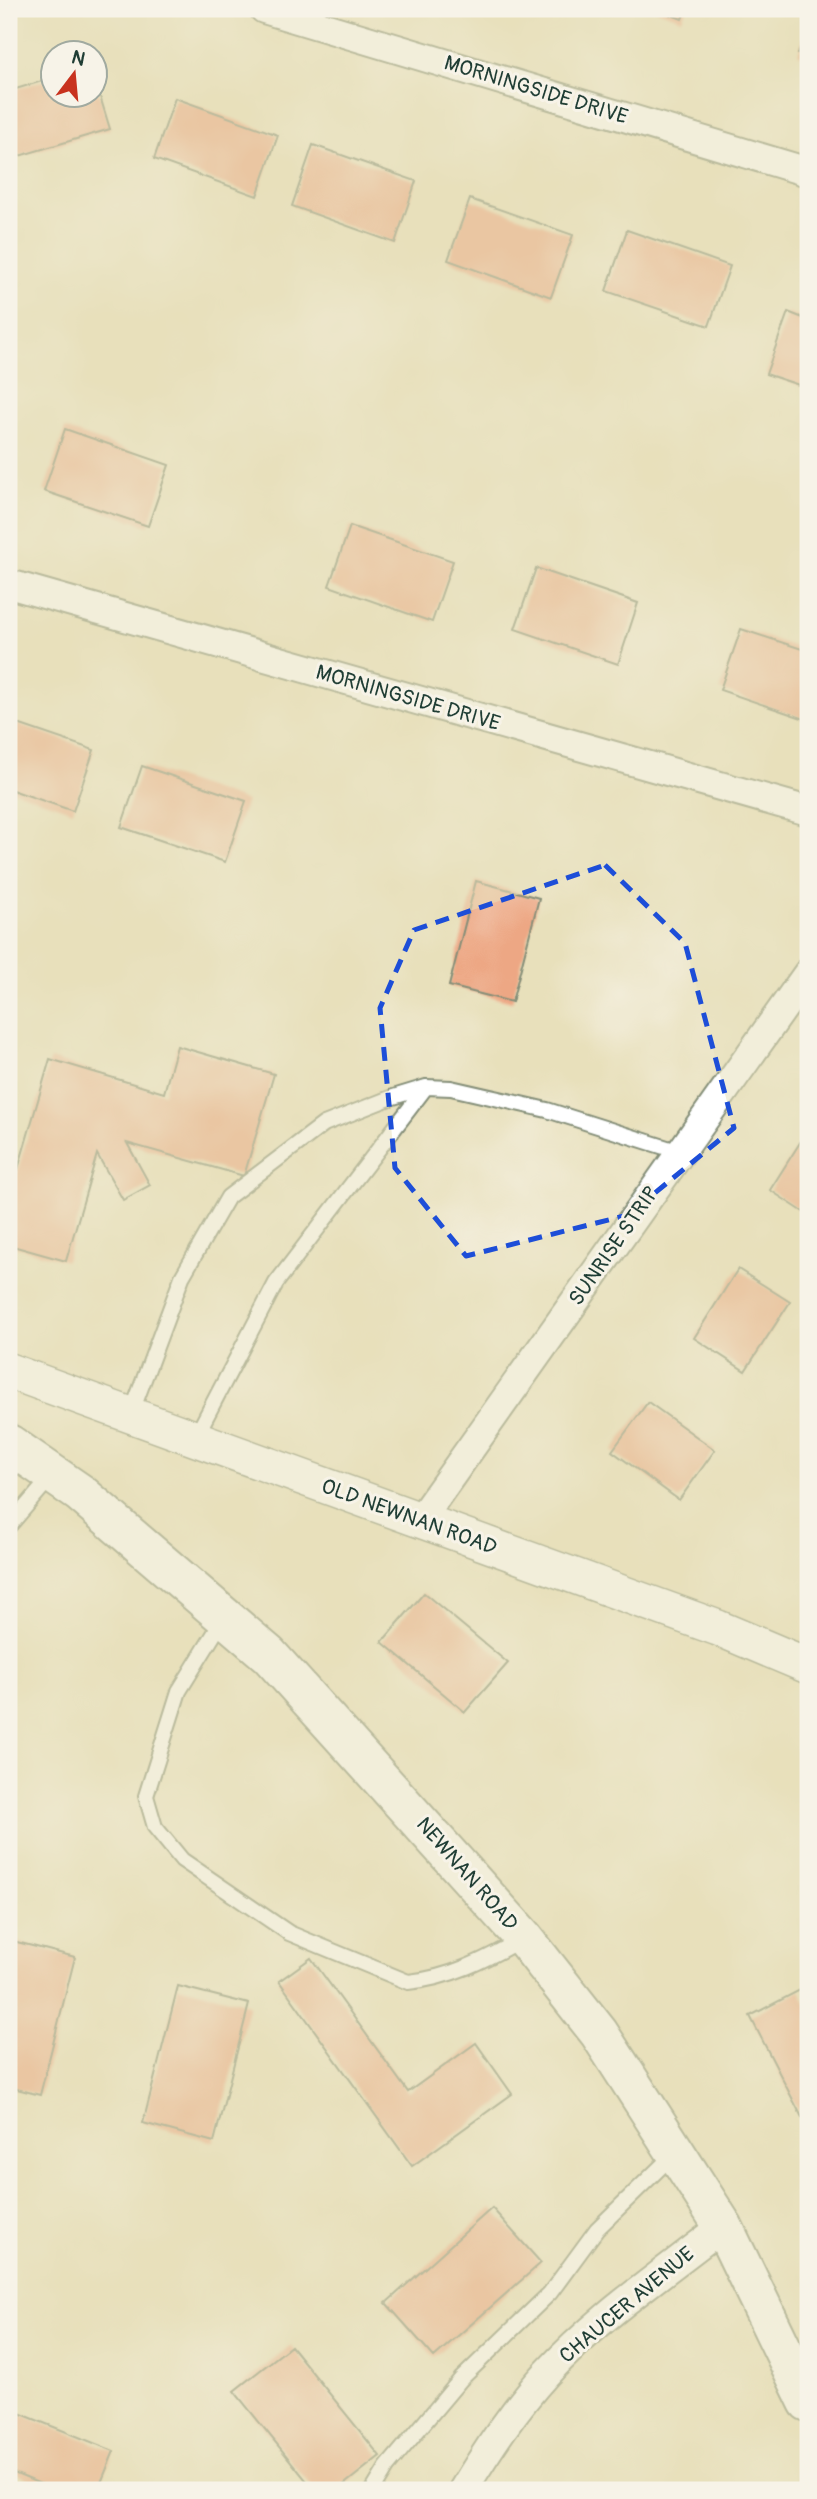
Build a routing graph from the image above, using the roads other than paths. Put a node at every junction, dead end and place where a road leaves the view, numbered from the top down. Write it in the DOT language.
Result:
graph roads {
  1 [pos="264,9"];
  2 [pos="808,172"];
  3 [pos="9,584"];
  4 [pos="808,811"];
  5 [pos="808,972"];
  6 [pos="426,1087"];
  7 [pos="680,1152"];
  8 [pos="9,1371"];
  9 [pos="131,1416"];
  10 [pos="195,1439"];
  11 [pos="9,1444"];
  12 [pos="53,1475"];
  13 [pos="419,1521"];
  14 [pos="9,1526"];
  15 [pos="224,1617"];
  16 [pos="808,1666"];
  17 [pos="524,1938"];
  18 [pos="676,2152"];
  19 [pos="723,2226"];
  20 [pos="808,2402"];
  21 [pos="373,2490"];
  22 [pos="463,2490"];
  1 -- 2 [label="street, MORNINGSIDE DRIVE"];
  3 -- 4 [label="street, MORNINGSIDE DRIVE"];
  5 -- 7 [label="street, SUNRISE STRIP"];
  6 -- 7 [label="lane"];
  6 -- 9 [label="lane"];
  6 -- 10 [label="lane"];
  7 -- 13 [label="street, SUNRISE STRIP"];
  8 -- 9 [label="street, OLD NEWNAN ROAD"];
  9 -- 10 [label="street, OLD NEWNAN ROAD"];
  10 -- 13 [label="street, OLD NEWNAN ROAD"];
  11 -- 12 [label="main road, NEWNAN ROAD"];
  12 -- 14 [label="lane"];
  12 -- 15 [label="main road, NEWNAN ROAD"];
  13 -- 16 [label="street, OLD NEWNAN ROAD"];
  15 -- 17 [label="main road, NEWNAN ROAD"];
  15 -- 17 [label="lane"];
  17 -- 18 [label="main road, NEWNAN ROAD"];
  18 -- 19 [label="main road, NEWNAN ROAD"];
  18 -- 21 [label="lane"];
  19 -- 20 [label="main road, NEWNAN ROAD"];
  19 -- 22 [label="street, CHAUCER AVENUE"];
}
